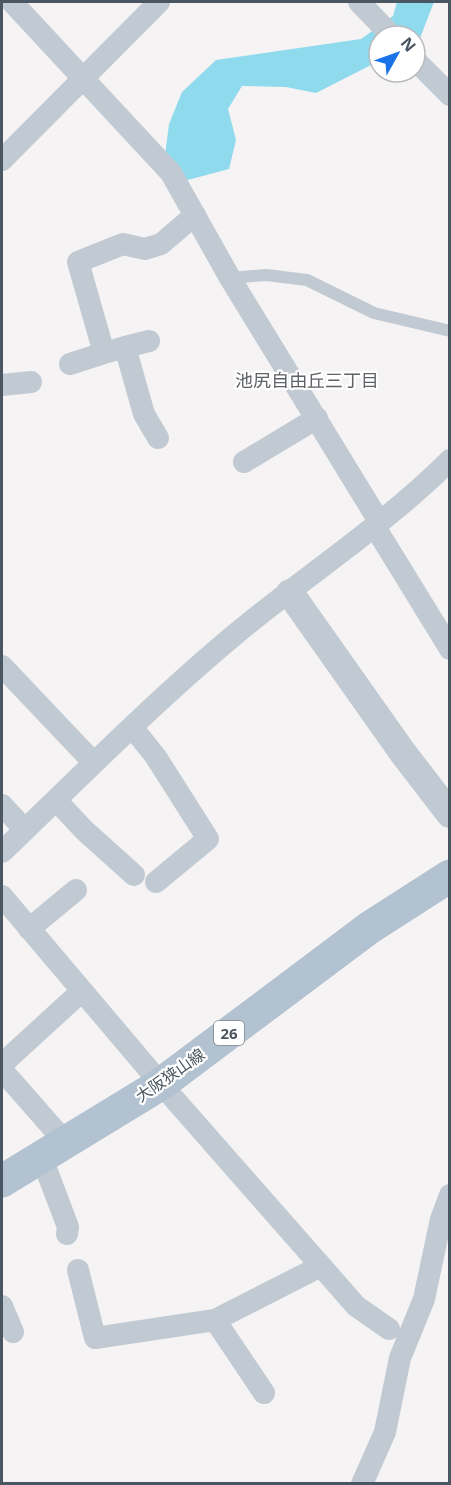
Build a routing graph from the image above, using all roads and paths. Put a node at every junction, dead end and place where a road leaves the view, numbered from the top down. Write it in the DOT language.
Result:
graph roads {
  1 [pos="12,2"];
  2 [pos="159,2"];
  3 [pos="359,2"];
  4 [pos="380,24"];
  5 [pos="427,72"];
  6 [pos="84,79"];
  7 [pos="450,95"];
  8 [pos="2,160"];
  9 [pos="195,215"];
  10 [pos="230,278"];
  11 [pos="450,331"];
  12 [pos="149,340"];
  13 [pos="115,350"];
  14 [pos="70,364"];
  15 [pos="31,382"];
  16 [pos="2,385"];
  17 [pos="317,418"];
  18 [pos="158,438"];
  19 [pos="450,460"];
  20 [pos="244,462"];
  21 [pos="378,525"];
  22 [pos="290,593"];
  23 [pos="450,649"];
  24 [pos="2,666"];
  25 [pos="132,727"];
  26 [pos="94,763"];
  27 [pos="56,800"];
  28 [pos="2,805"];
  29 [pos="450,814"];
  30 [pos="25,830"];
  31 [pos="2,852"];
  32 [pos="134,875"];
  33 [pos="450,876"];
  34 [pos="156,882"];
  35 [pos="76,890"];
  36 [pos="2,896"];
  37 [pos="29,929"];
  38 [pos="82,991"];
  39 [pos="2,1064"];
  40 [pos="2,1070"];
  41 [pos="161,1084"];
  42 [pos="54,1150"];
  43 [pos="2,1181"];
  44 [pos="450,1195"];
  45 [pos="66,1234"];
  46 [pos="321,1266"];
  47 [pos="78,1270"];
  48 [pos="2,1306"];
  49 [pos="215,1320"];
  50 [pos="389,1329"];
  51 [pos="13,1332"];
  52 [pos="264,1393"];
  53 [pos="362,1484"];
  1 -- 6 [label="street"];
  2 -- 6 [label="street"];
  3 -- 4 [label="street"];
  5 -- 7 [label="street"];
  6 -- 8 [label="street"];
  6 -- 9 [label="street"];
  9 -- 10 [label="street"];
  9 -- 13 [label="street"];
  10 -- 11 [label="lane"];
  10 -- 17 [label="street"];
  12 -- 13 [label="street"];
  13 -- 14 [label="street"];
  13 -- 18 [label="street"];
  15 -- 16 [label="street"];
  17 -- 20 [label="street"];
  17 -- 21 [label="street"];
  19 -- 21 [label="street"];
  21 -- 22 [label="street"];
  21 -- 23 [label="street"];
  22 -- 25 [label="street"];
  22 -- 29 [label="street"];
  24 -- 26 [label="street"];
  25 -- 26 [label="street"];
  25 -- 34 [label="street"];
  26 -- 27 [label="street"];
  27 -- 30 [label="street"];
  27 -- 32 [label="street"];
  28 -- 30 [label="street"];
  30 -- 31 [label="street"];
  33 -- 41 [label="main road, 大阪狭山線 / 26"];
  35 -- 37 [label="street"];
  36 -- 37 [label="street"];
  37 -- 38 [label="street"];
  38 -- 39 [label="street"];
  38 -- 41 [label="street"];
  40 -- 42 [label="street"];
  41 -- 42 [label="main road, 大阪狭山線 / 26"];
  41 -- 46 [label="street"];
  42 -- 43 [label="main road, 大阪狭山線 / 26"];
  42 -- 45 [label="street"];
  44 -- 53 [label="street"];
  46 -- 49 [label="street"];
  46 -- 50 [label="street"];
  47 -- 49 [label="street"];
  48 -- 51 [label="street"];
  49 -- 52 [label="street"];
}
